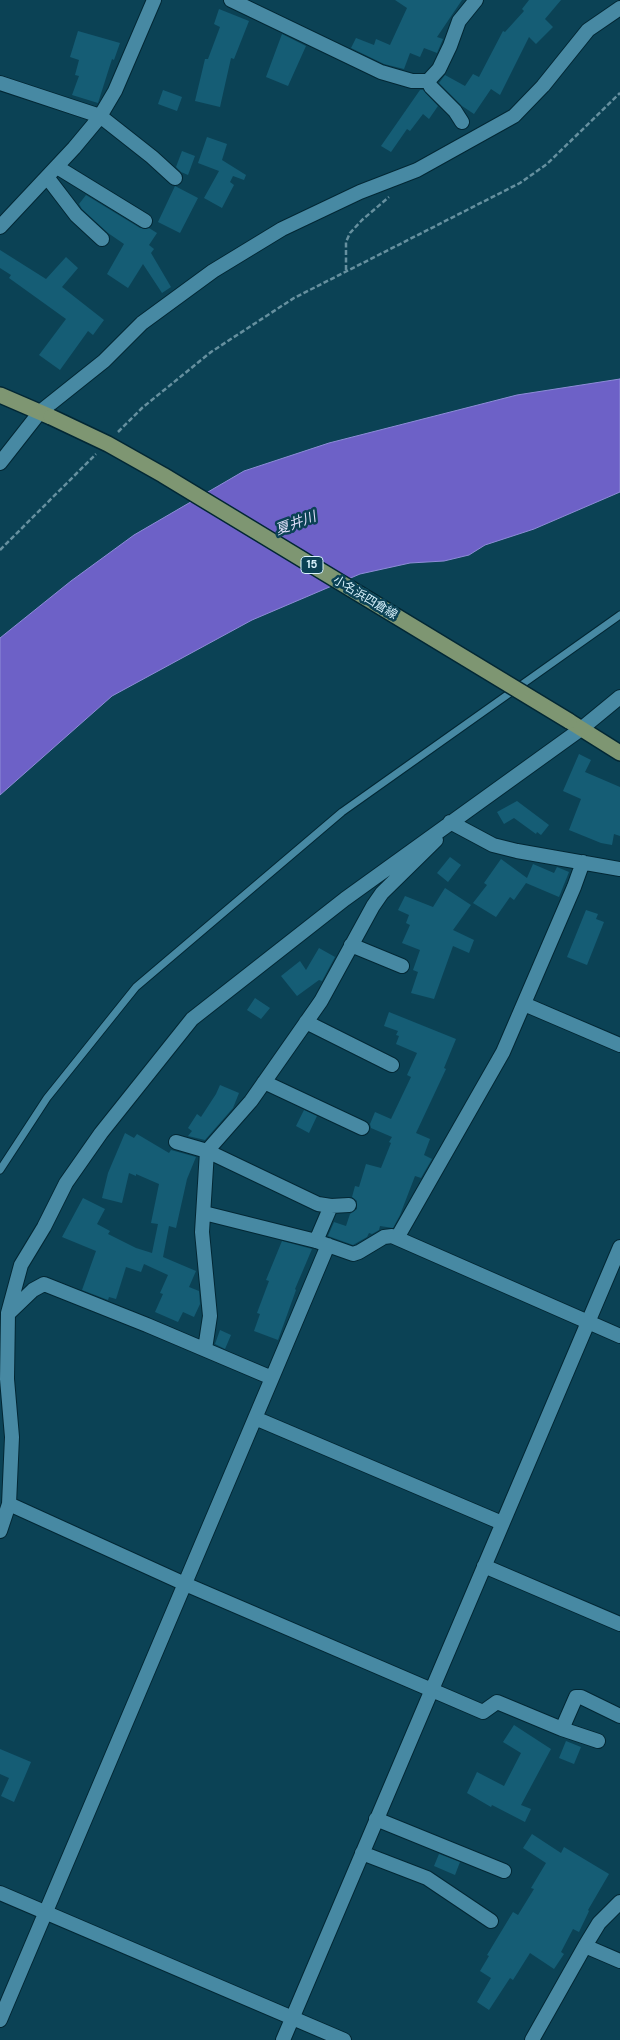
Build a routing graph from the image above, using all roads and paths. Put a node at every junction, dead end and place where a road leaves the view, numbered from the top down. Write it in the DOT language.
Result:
graph roads {
  1 [pos="154,0"];
  2 [pos="231,0"];
  3 [pos="476,0"];
  4 [pos="620,8"];
  5 [pos="428,81"];
  6 [pos="0,83"];
  7 [pos="620,93"];
  8 [pos="100,116"];
  9 [pos="462,122"];
  10 [pos="52,172"];
  11 [pos="175,178"];
  12 [pos="390,197"];
  13 [pos="145,221"];
  14 [pos="0,227"];
  15 [pos="102,239"];
  16 [pos="346,270"];
  17 [pos="0,395"];
  18 [pos="45,414"];
  19 [pos="116,434"];
  20 [pos="103,448"];
  21 [pos="0,463"];
  22 [pos="0,550"];
  23 [pos="620,615"];
  24 [pos="620,697"];
  25 [pos="575,725"];
  26 [pos="620,753"];
  27 [pos="445,826"];
  28 [pos="583,862"];
  29 [pos="620,868"];
  30 [pos="351,945"];
  31 [pos="402,966"];
  32 [pos="524,1004"];
  33 [pos="306,1022"];
  34 [pos="620,1045"];
  35 [pos="392,1065"];
  36 [pos="264,1082"];
  37 [pos="362,1128"];
  38 [pos="176,1142"];
  39 [pos="208,1151"];
  40 [pos="0,1170"];
  41 [pos="349,1205"];
  42 [pos="330,1206"];
  43 [pos="204,1212"];
  44 [pos="397,1238"];
  45 [pos="322,1243"];
  46 [pos="620,1247"];
  47 [pos="8,1313"];
  48 [pos="588,1322"];
  49 [pos="620,1336"];
  50 [pos="205,1349"];
  51 [pos="272,1378"];
  52 [pos="255,1418"];
  53 [pos="8,1504"];
  54 [pos="502,1523"];
  55 [pos="0,1531"];
  56 [pos="484,1566"];
  57 [pos="185,1584"];
  58 [pos="620,1624"];
  59 [pos="431,1688"];
  60 [pos="620,1716"];
  61 [pos="562,1729"];
  62 [pos="598,1741"];
  63 [pos="376,1819"];
  64 [pos="362,1852"];
  65 [pos="504,1870"];
  66 [pos="0,1893"];
  67 [pos="620,1902"];
  68 [pos="47,1912"];
  69 [pos="491,1921"];
  70 [pos="585,1946"];
  71 [pos="620,1961"];
  72 [pos="292,2018"];
  73 [pos="0,2020"];
  74 [pos="283,2040"];
  75 [pos="344,2040"];
  76 [pos="532,2040"];
  1 -- 8 [label="street"];
  2 -- 5 [label="street"];
  3 -- 5 [label="street"];
  4 -- 18 [label="street"];
  5 -- 9 [label="street"];
  6 -- 8 [label="street"];
  7 -- 16 [label="path"];
  8 -- 10 [label="street"];
  8 -- 11 [label="street"];
  10 -- 13 [label="street"];
  10 -- 14 [label="street"];
  10 -- 15 [label="street"];
  12 -- 16 [label="path"];
  16 -- 19 [label="path"];
  17 -- 18 [label="main road, 小名浜四倉線 / 15"];
  18 -- 21 [label="street"];
  18 -- 25 [label="main road, 小名浜四倉線 / 15, bridge"];
  20 -- 22 [label="path"];
  23 -- 40 [label="lane"];
  24 -- 25 [label="street"];
  25 -- 26 [label="main road, 小名浜四倉線 / 15"];
  25 -- 27 [label="street"];
  27 -- 28 [label="street"];
  27 -- 30 [label="street"];
  27 -- 47 [label="street"];
  28 -- 29 [label="street"];
  28 -- 32 [label="street"];
  30 -- 31 [label="street"];
  30 -- 33 [label="street"];
  32 -- 34 [label="street"];
  32 -- 44 [label="street"];
  33 -- 35 [label="street"];
  33 -- 36 [label="street"];
  36 -- 37 [label="street"];
  36 -- 39 [label="street"];
  38 -- 39 [label="street"];
  39 -- 42 [label="street"];
  39 -- 43 [label="street"];
  41 -- 42 [label="street"];
  42 -- 45 [label="street"];
  43 -- 45 [label="street"];
  43 -- 50 [label="street"];
  44 -- 45 [label="street"];
  44 -- 48 [label="street"];
  45 -- 51 [label="street"];
  46 -- 48 [label="street"];
  47 -- 50 [label="street"];
  47 -- 53 [label="street"];
  48 -- 49 [label="street"];
  48 -- 54 [label="street"];
  50 -- 51 [label="street"];
  51 -- 52 [label="street"];
  52 -- 54 [label="street"];
  52 -- 57 [label="street"];
  53 -- 55 [label="street"];
  53 -- 57 [label="street"];
  54 -- 56 [label="street"];
  56 -- 58 [label="street"];
  56 -- 59 [label="street"];
  57 -- 59 [label="street"];
  57 -- 68 [label="street"];
  59 -- 61 [label="street"];
  59 -- 63 [label="street"];
  60 -- 61 [label="street"];
  61 -- 62 [label="street"];
  63 -- 64 [label="street"];
  63 -- 65 [label="street"];
  64 -- 69 [label="street"];
  64 -- 72 [label="street"];
  66 -- 68 [label="street"];
  67 -- 70 [label="street"];
  68 -- 72 [label="street"];
  68 -- 73 [label="street"];
  70 -- 71 [label="street"];
  70 -- 76 [label="street"];
  72 -- 74 [label="street"];
  72 -- 75 [label="street"];
}
